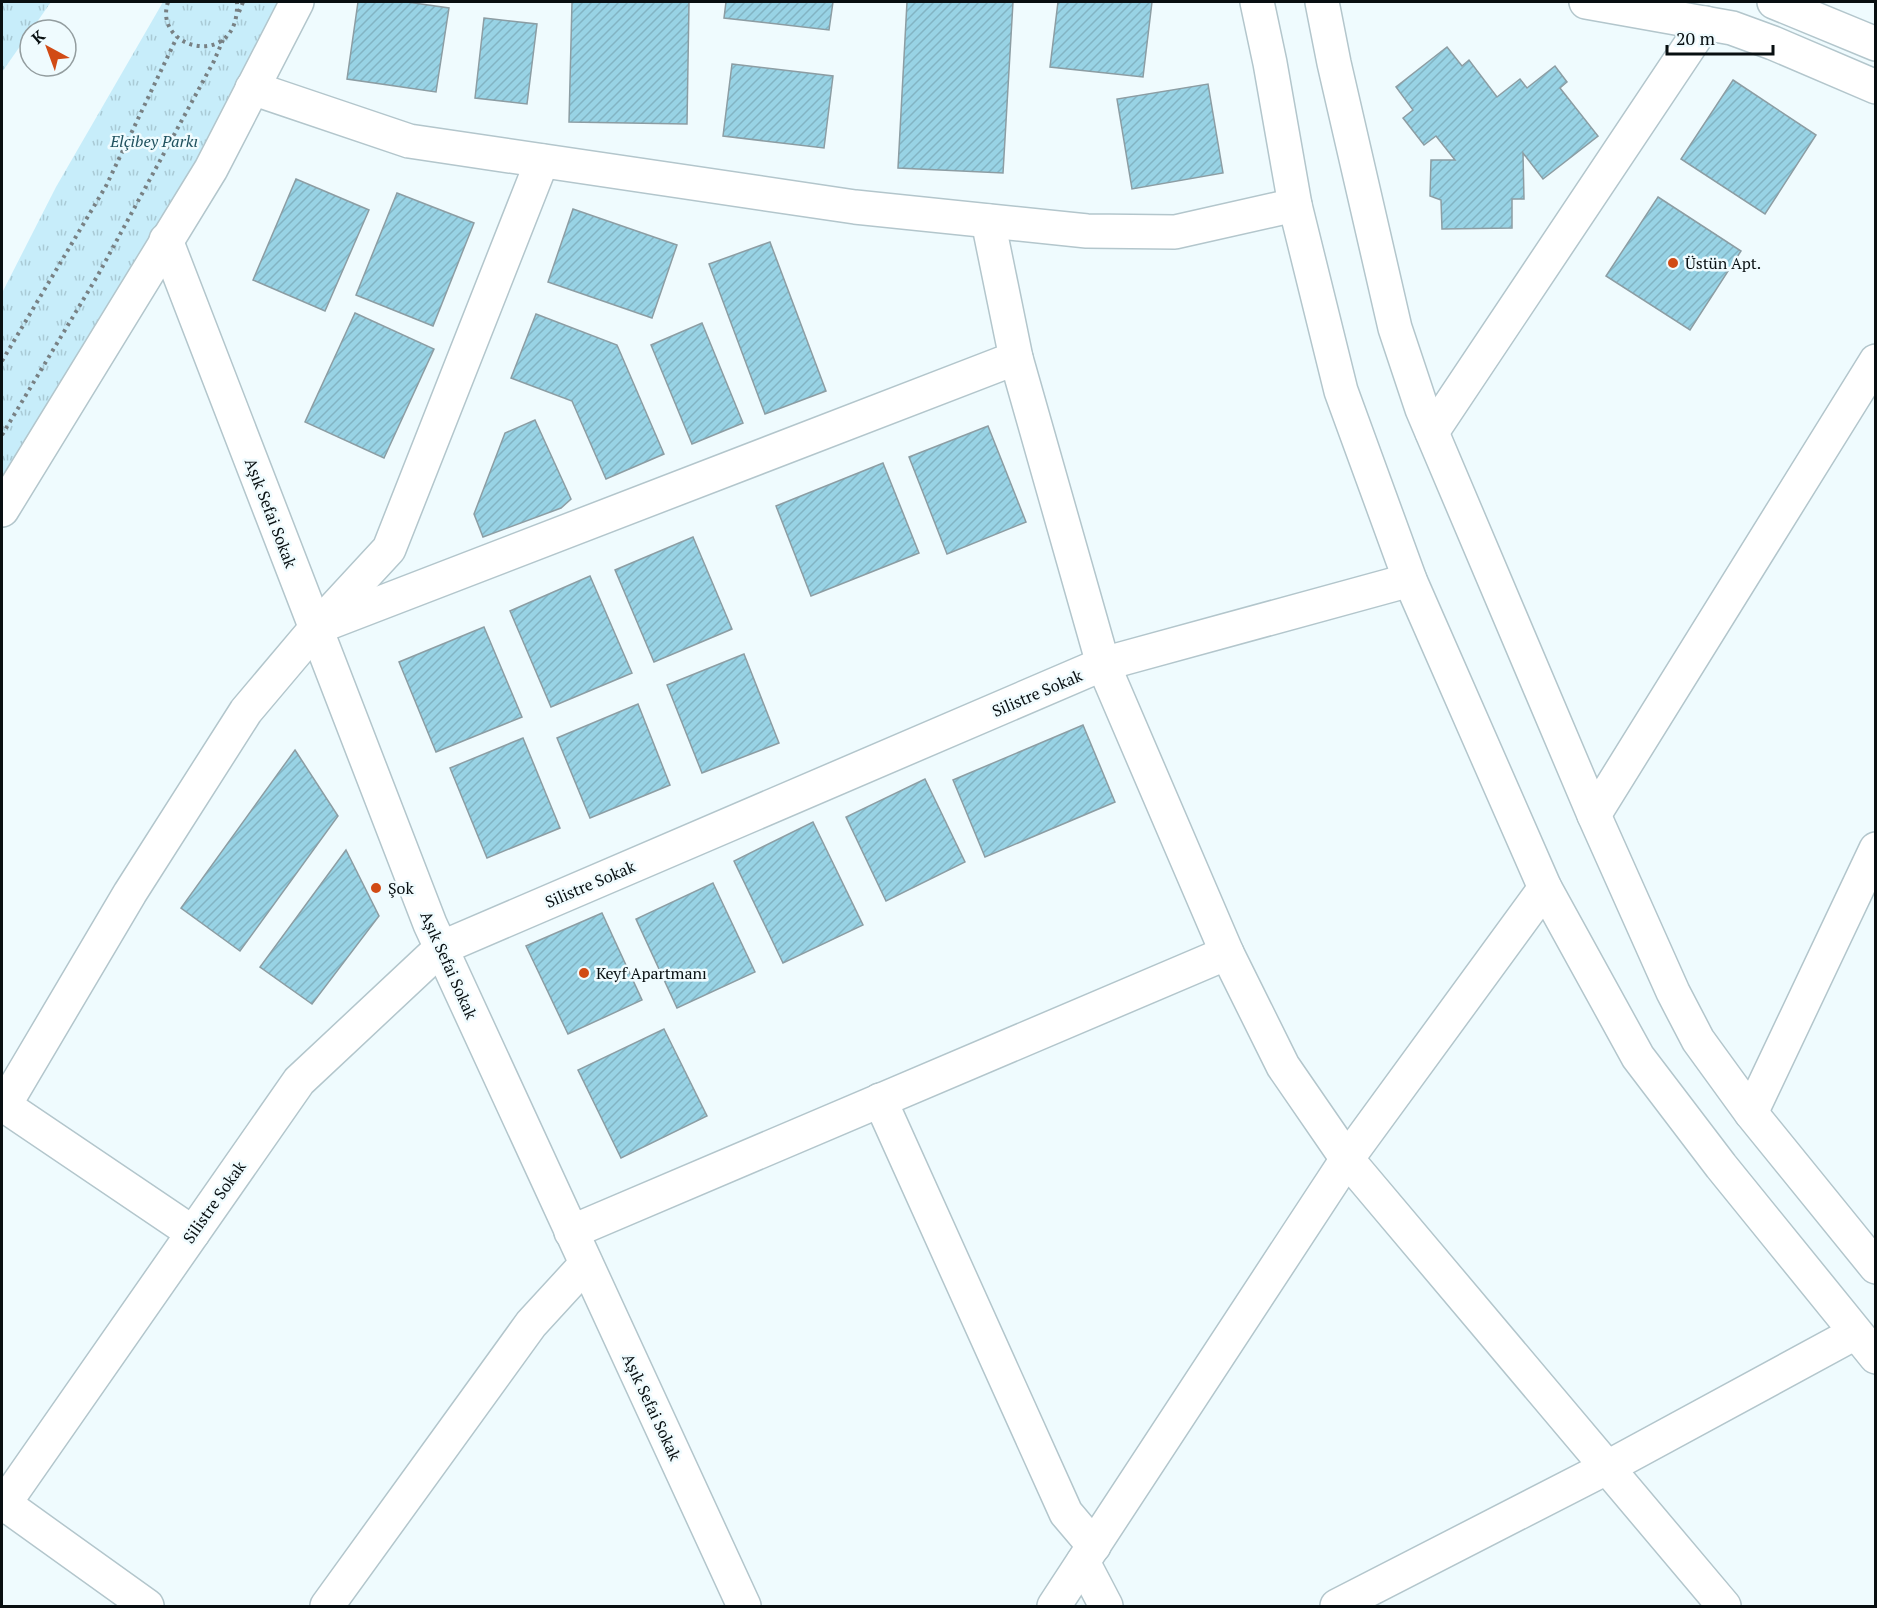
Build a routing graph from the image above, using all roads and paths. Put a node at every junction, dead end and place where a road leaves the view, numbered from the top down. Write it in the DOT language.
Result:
graph roads {
  1 [pos="168,2"];
  2 [pos="237,2"];
  3 [pos="243,2"];
  4 [pos="297,2"];
  5 [pos="1257,2"];
  6 [pos="1322,2"];
  7 [pos="1586,2"];
  8 [pos="1774,2"];
  9 [pos="237,16"];
  10 [pos="1705,23"];
  11 [pos="177,37"];
  12 [pos="223,40"];
  13 [pos="1875,44"];
  14 [pos="1875,87"];
  15 [pos="252,88"];
  16 [pos="542,161"];
  17 [pos="1295,205"];
  18 [pos="988,221"];
  19 [pos="166,240"];
  20 [pos="1016,358"];
  21 [pos="2,361"];
  22 [pos="1875,362"];
  23 [pos="1432,432"];
  24 [pos="2,435"];
  25 [pos="2,510"];
  26 [pos="1410,580"];
  27 [pos="316,628"];
  28 [pos="1103,664"];
  29 [pos="1594,815"];
  30 [pos="1875,849"];
  31 [pos="1545,888"];
  32 [pos="441,948"];
  33 [pos="1227,953"];
  34 [pos="880,1100"];
  35 [pos="3,1105"];
  36 [pos="1751,1113"];
  37 [pos="1347,1159"];
  38 [pos="571,1232"];
  39 [pos="193,1233"];
  40 [pos="586,1264"];
  41 [pos="1875,1267"];
  42 [pos="1865,1345"];
  43 [pos="1608,1467"];
  44 [pos="2,1504"];
  45 [pos="1089,1554"];
  46 [pos="740,1604"];
  47 [pos="147,1606"];
  48 [pos="327,1606"];
  49 [pos="1054,1606"];
  50 [pos="1106,1606"];
  51 [pos="1337,1606"];
  52 [pos="1724,1606"];
  1 -- 11 [label="path"];
  2 -- 9 [label="path"];
  3 -- 9 [label="path"];
  4 -- 15 [label="street"];
  5 -- 17 [label="street"];
  6 -- 23 [label="street"];
  7 -- 10 [label="street"];
  8 -- 13 [label="street"];
  9 -- 12 [label="path"];
  10 -- 14 [label="street"];
  10 -- 23 [label="street"];
  11 -- 12 [label="path"];
  11 -- 21 [label="path"];
  12 -- 24 [label="path"];
  15 -- 16 [label="street"];
  15 -- 19 [label="street"];
  16 -- 18 [label="street"];
  16 -- 27 [label="street"];
  17 -- 18 [label="street"];
  17 -- 26 [label="street"];
  18 -- 20 [label="street"];
  19 -- 25 [label="street"];
  19 -- 27 [label="street, Aşık Sefai Sokak"];
  20 -- 27 [label="street"];
  20 -- 28 [label="street"];
  22 -- 29 [label="street"];
  23 -- 29 [label="street"];
  26 -- 28 [label="street, Silistre Sokak"];
  26 -- 31 [label="street"];
  27 -- 32 [label="street, Aşık Sefai Sokak"];
  27 -- 35 [label="street"];
  28 -- 32 [label="street, Silistre Sokak"];
  28 -- 33 [label="street"];
  29 -- 36 [label="street"];
  30 -- 36 [label="street"];
  31 -- 37 [label="street"];
  31 -- 42 [label="street"];
  32 -- 38 [label="street, Aşık Sefai Sokak"];
  32 -- 39 [label="street, Silistre Sokak"];
  33 -- 34 [label="street"];
  33 -- 37 [label="street"];
  34 -- 38 [label="street"];
  34 -- 45 [label="street"];
  35 -- 39 [label="street"];
  36 -- 41 [label="street"];
  37 -- 43 [label="street"];
  37 -- 45 [label="street"];
  38 -- 40 [label="street, Aşık Sefai Sokak"];
  39 -- 44 [label="street, Silistre Sokak"];
  40 -- 46 [label="street, Aşık Sefai Sokak"];
  40 -- 48 [label="street"];
  42 -- 43 [label="street"];
  43 -- 51 [label="street"];
  43 -- 52 [label="street"];
  44 -- 47 [label="street"];
  45 -- 49 [label="street"];
  45 -- 50 [label="street"];
}
